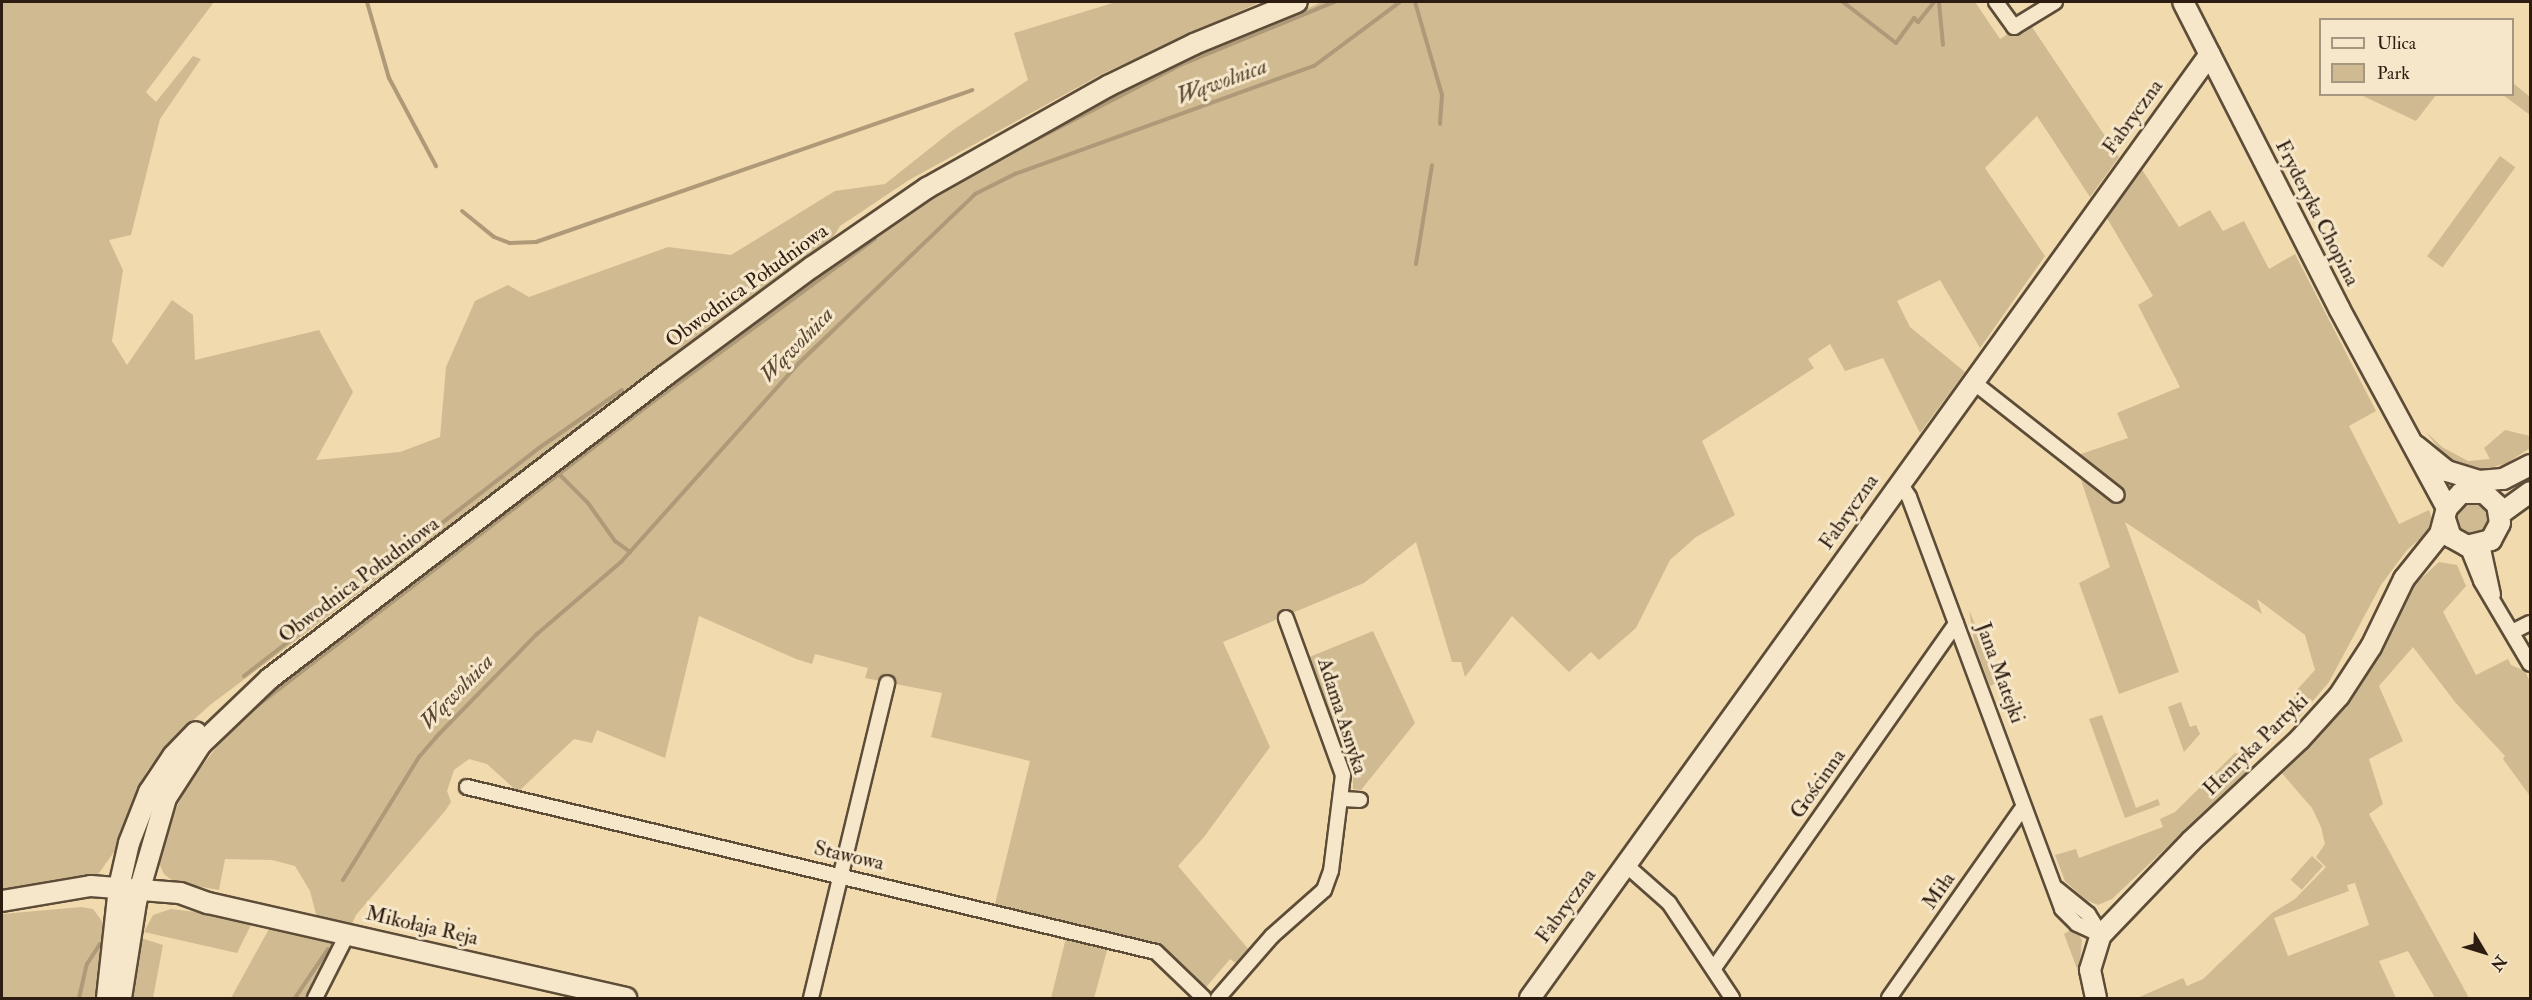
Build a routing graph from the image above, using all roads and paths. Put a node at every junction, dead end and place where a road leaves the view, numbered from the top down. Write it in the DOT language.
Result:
graph roads {
  1 [pos="1297,2"];
  2 [pos="1996,2"];
  3 [pos="2055,2"];
  4 [pos="2183,2"];
  5 [pos="2210,54"];
  6 [pos="1972,381"];
  7 [pos="2414,444"];
  8 [pos="2530,465"];
  9 [pos="2530,472"];
  10 [pos="1899,482"];
  11 [pos="2530,492"];
  12 [pos="2461,493"];
  13 [pos="2117,495"];
  14 [pos="2495,505"];
  15 [pos="2446,513"];
  16 [pos="2469,544"];
  17 [pos="2415,567"];
  18 [pos="1286,618"];
  19 [pos="2530,623"];
  20 [pos="1956,624"];
  21 [pos="2512,632"];
  22 [pos="2530,664"];
  23 [pos="269,679"];
  24 [pos="887,683"];
  25 [pos="467,787"];
  26 [pos="1343,799"];
  27 [pos="1360,800"];
  28 [pos="2024,807"];
  29 [pos="129,843"];
  30 [pos="148,848"];
  31 [pos="1626,865"];
  32 [pos="839,875"];
  33 [pos="90,886"];
  34 [pos="180,893"];
  35 [pos="128,895"];
  36 [pos="10,899"];
  37 [pos="208,903"];
  38 [pos="348,933"];
  39 [pos="2101,934"];
  40 [pos="1714,968"];
  41 [pos="107,999"];
  42 [pos="121,999"];
  43 [pos="315,999"];
  44 [pos="626,999"];
  45 [pos="811,999"];
  46 [pos="1204,999"];
  47 [pos="1218,999"];
  48 [pos="1530,999"];
  49 [pos="1732,999"];
  50 [pos="1889,999"];
  51 [pos="2096,999"];
  1 -- 23 [label="main road, Obwodnica Południowa"];
  2 -- 3 [label="street"];
  4 -- 5 [label="main road, Fryderyka Chopina"];
  5 -- 6 [label="main road, Fabryczna"];
  5 -- 7 [label="main road, Fryderyka Chopina"];
  6 -- 10 [label="main road, Fabryczna"];
  6 -- 13 [label="street"];
  7 -- 8 [label="main road"];
  7 -- 12 [label="main road, Fryderyka Chopina"];
  7 -- 15 [label="main road, Fryderyka Chopina"];
  9 -- 14 [label="main road"];
  10 -- 20 [label="street, Jana Matejki"];
  10 -- 31 [label="main road, Fabryczna"];
  11 -- 14 [label="main road"];
  12 -- 14 [label="main road"];
  12 -- 15 [label="main road"];
  14 -- 16 [label="main road"];
  15 -- 16 [label="main road, Fryderyka Chopina"];
  15 -- 17 [label="main road"];
  16 -- 17 [label="main road"];
  16 -- 21 [label="street, Fryderyka Chopina"];
  17 -- 39 [label="main road, Henryka Partyki"];
  18 -- 26 [label="street, Adama Asnyka"];
  19 -- 21 [label="street"];
  20 -- 28 [label="street, Jana Matejki"];
  20 -- 40 [label="street, Gościnna"];
  21 -- 22 [label="street, Fryderyka Chopina"];
  23 -- 29 [label="main road"];
  23 -- 30 [label="main road"];
  24 -- 32 [label="street"];
  25 -- 32 [label="street, Stawowa"];
  26 -- 27 [label="street"];
  26 -- 47 [label="street, Adama Asnyka"];
  28 -- 39 [label="street, Jana Matejki"];
  28 -- 50 [label="street, Miła"];
  29 -- 33 [label="main road"];
  29 -- 35 [label="main road"];
  30 -- 34 [label="main road"];
  30 -- 35 [label="main road"];
  31 -- 40 [label="street"];
  31 -- 48 [label="main road, Fabryczna"];
  32 -- 45 [label="street"];
  32 -- 46 [label="street, Stawowa"];
  33 -- 35 [label="main road, Mikołaja Reja"];
  33 -- 36 [label="main road, Mikołaja Reja"];
  34 -- 35 [label="main road, Mikołaja Reja"];
  34 -- 37 [label="main road, Mikołaja Reja"];
  35 -- 36 [label="main road, Mikołaja Reja"];
  35 -- 37 [label="main road, Mikołaja Reja"];
  35 -- 41 [label="main road"];
  35 -- 42 [label="main road"];
  37 -- 38 [label="main road, Mikołaja Reja"];
  38 -- 43 [label="street"];
  38 -- 44 [label="main road, Mikołaja Reja"];
  39 -- 51 [label="main road"];
  40 -- 49 [label="street"];
}
